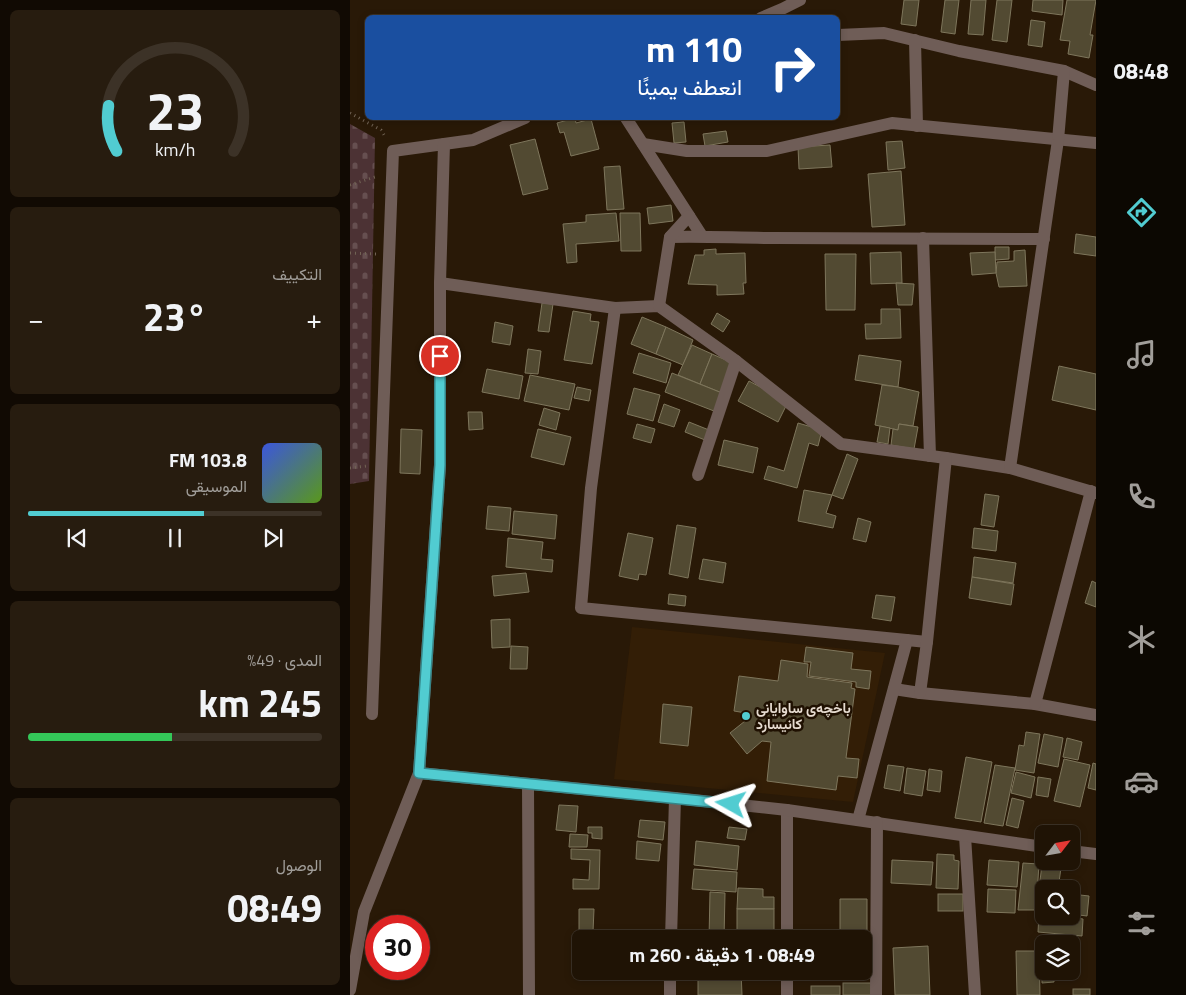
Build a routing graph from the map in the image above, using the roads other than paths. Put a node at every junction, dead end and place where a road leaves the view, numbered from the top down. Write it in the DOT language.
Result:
graph roads {
  1 [pos="800,0"];
  2 [pos="768,15"];
  3 [pos="840,35"];
  4 [pos="916,40"];
  5 [pos="1064,71"];
  6 [pos="1096,85"];
  7 [pos="520,120"];
  8 [pos="627,120"];
  9 [pos="917,126"];
  10 [pos="1058,140"];
  11 [pos="1096,143"];
  12 [pos="444,144"];
  13 [pos="643,144"];
  14 [pos="689,216"];
  15 [pos="702,236"];
  16 [pos="670,237"];
  17 [pos="923,238"];
  18 [pos="1044,239"];
  19 [pos="440,283"];
  20 [pos="659,306"];
  21 [pos="615,308"];
  22 [pos="736,361"];
  23 [pos="930,456"];
  24 [pos="946,458"];
  25 [pos="1010,468"];
  26 [pos="698,475"];
  27 [pos="1094,492"];
  28 [pos="907,640"];
  29 [pos="927,642"];
  30 [pos="894,689"];
  31 [pos="920,693"];
  32 [pos="1035,704"];
  33 [pos="372,714"];
  34 [pos="1096,715"];
  35 [pos="419,773"];
  36 [pos="528,784"];
  37 [pos="675,798"];
  38 [pos="787,810"];
  39 [pos="858,820"];
  40 [pos="877,822"];
  41 [pos="965,836"];
  42 [pos="1035,846"];
  43 [pos="1080,852"];
  44 [pos="1096,854"];
  45 [pos="671,930"];
  46 [pos="787,930"];
  47 [pos="670,980"];
  48 [pos="787,980"];
  49 [pos="350,990"];
  50 [pos="529,995"];
  51 [pos="670,995"];
  52 [pos="787,995"];
  53 [pos="876,995"];
  54 [pos="975,995"];
  1 -- 2 [label="street"];
  3 -- 4 [label="street"];
  4 -- 5 [label="street"];
  4 -- 9 [label="street"];
  5 -- 6 [label="street"];
  5 -- 10 [label="street"];
  7 -- 12 [label="street"];
  8 -- 13 [label="street"];
  9 -- 10 [label="street"];
  9 -- 13 [label="street"];
  10 -- 11 [label="street"];
  10 -- 18 [label="street"];
  12 -- 19 [label="street"];
  12 -- 33 [label="street"];
  13 -- 14 [label="street"];
  14 -- 15 [label="street"];
  14 -- 16 [label="street"];
  15 -- 16 [label="street"];
  15 -- 17 [label="street"];
  16 -- 20 [label="street"];
  17 -- 18 [label="street"];
  17 -- 23 [label="street"];
  18 -- 25 [label="street"];
  19 -- 21 [label="street"];
  19 -- 35 [label="street"];
  20 -- 21 [label="street"];
  20 -- 22 [label="street"];
  21 -- 28 [label="street"];
  22 -- 23 [label="street"];
  22 -- 26 [label="street"];
  23 -- 24 [label="street"];
  24 -- 25 [label="street"];
  24 -- 29 [label="street"];
  25 -- 27 [label="street"];
  27 -- 32 [label="street"];
  28 -- 29 [label="street"];
  28 -- 30 [label="street"];
  29 -- 31 [label="street"];
  30 -- 31 [label="street"];
  30 -- 39 [label="street"];
  31 -- 32 [label="street"];
  32 -- 34 [label="street"];
  35 -- 36 [label="street"];
  35 -- 49 [label="street"];
  36 -- 37 [label="street"];
  36 -- 50 [label="street"];
  37 -- 38 [label="street"];
  37 -- 45 [label="street"];
  38 -- 39 [label="street"];
  38 -- 46 [label="street"];
  39 -- 40 [label="street"];
  40 -- 41 [label="street"];
  40 -- 53 [label="street"];
  41 -- 42 [label="street"];
  41 -- 54 [label="street"];
  43 -- 44 [label="street"];
  47 -- 51 [label="street"];
  48 -- 52 [label="street"];
}
